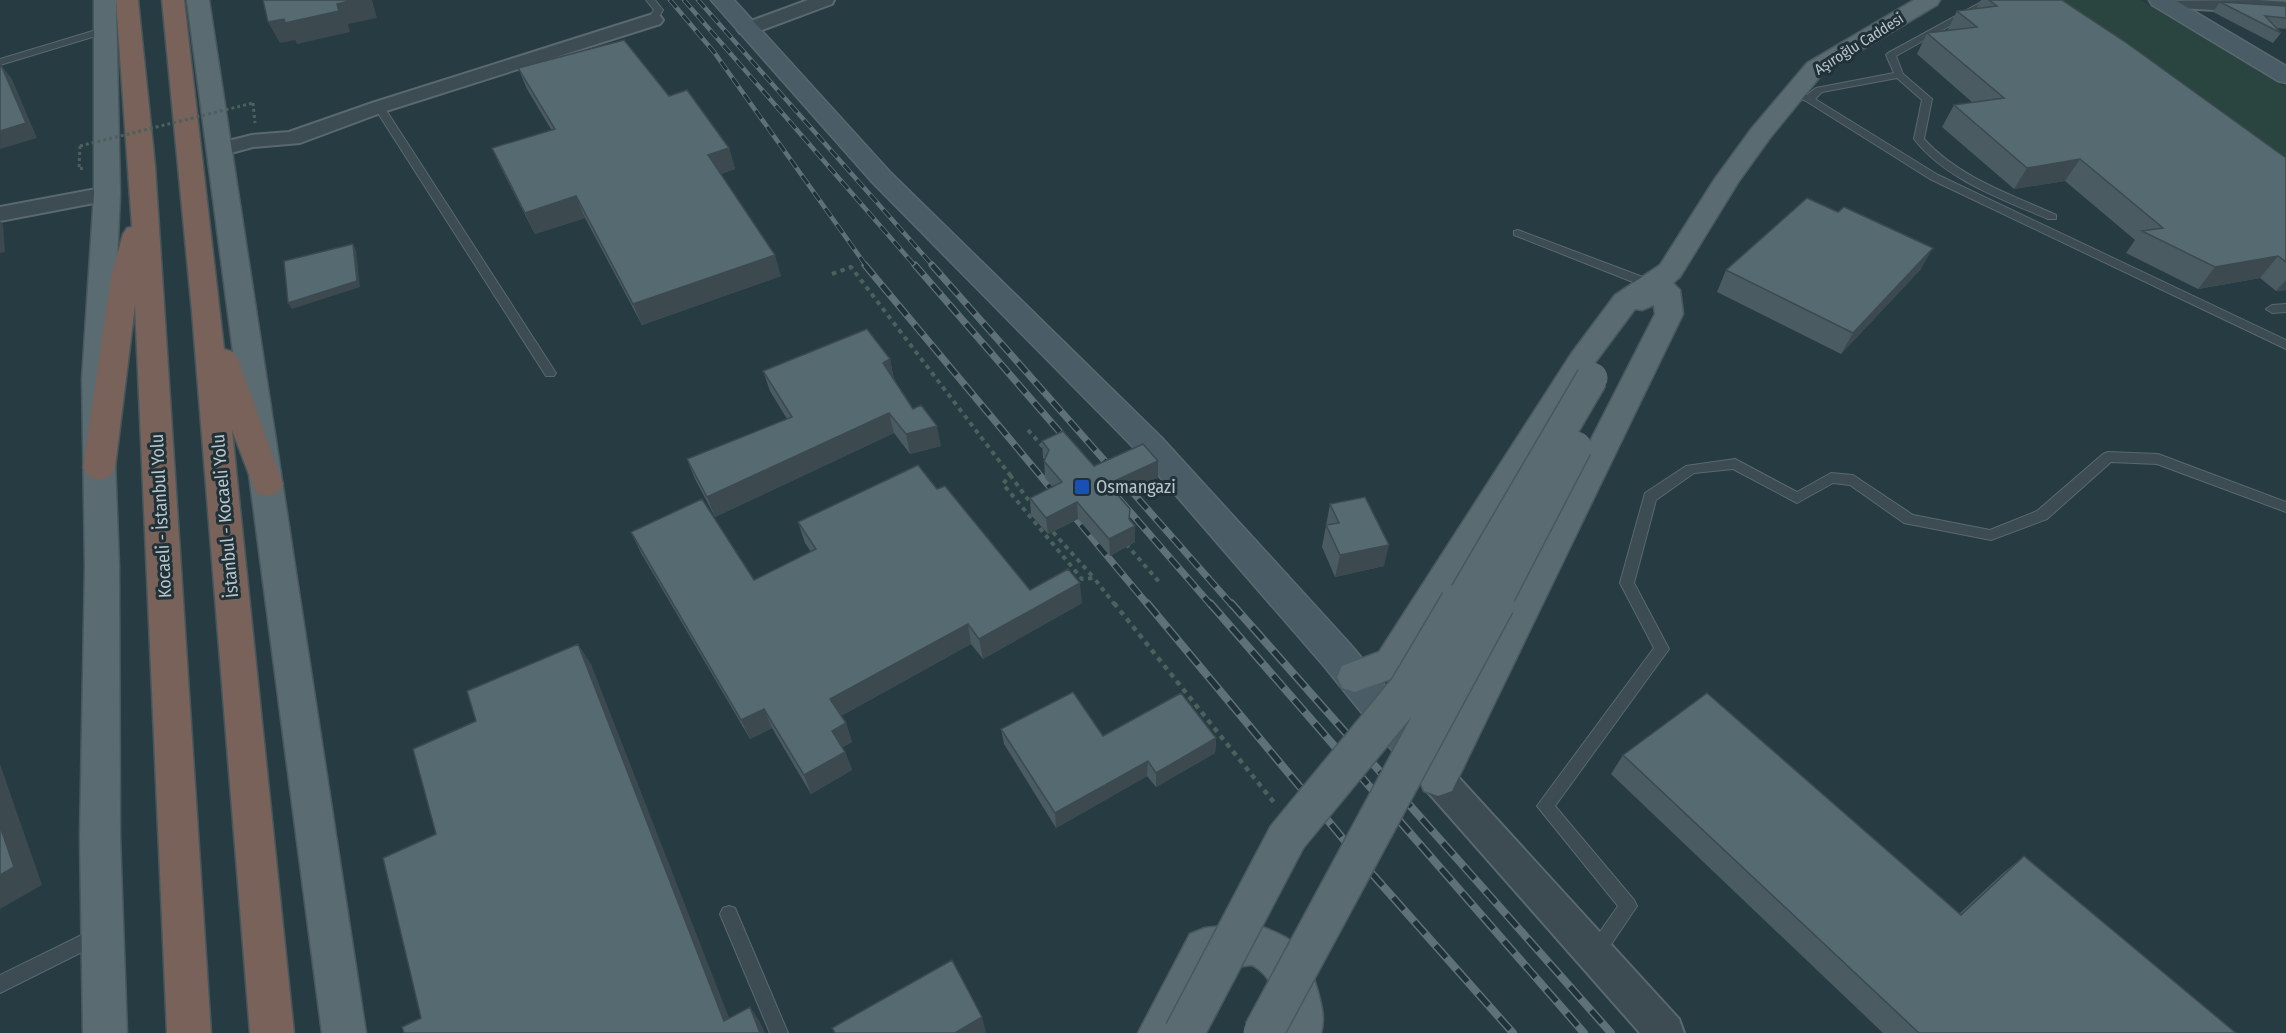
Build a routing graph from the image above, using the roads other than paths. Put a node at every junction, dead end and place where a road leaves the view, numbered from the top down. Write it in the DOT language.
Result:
graph roads {
  1 [pos="105,0"];
  2 [pos="127,0"];
  3 [pos="173,0"];
  4 [pos="198,0"];
  5 [pos="722,0"];
  6 [pos="825,0"];
  7 [pos="1929,0"];
  8 [pos="1992,0"];
  9 [pos="2161,1"];
  10 [pos="2286,8"];
  11 [pos="651,10"];
  12 [pos="747,29"];
  13 [pos="106,30"];
  14 [pos="0,62"];
  15 [pos="1899,75"];
  16 [pos="2286,76"];
  17 [pos="1802,96"];
  18 [pos="379,107"];
  19 [pos="220,150"];
  20 [pos="107,194"];
  21 [pos="144,203"];
  22 [pos="0,214"];
  23 [pos="2052,218"];
  24 [pos="1518,233"];
  25 [pos="1663,282"];
  26 [pos="2286,308"];
  27 [pos="2272,309"];
  28 [pos="206,312"];
  29 [pos="2286,345"];
  30 [pos="550,373"];
  31 [pos="1600,382"];
  32 [pos="99,468"];
  33 [pos="267,484"];
  34 [pos="2286,507"];
  35 [pos="1355,677"];
  36 [pos="1438,778"];
  37 [pos="729,914"];
  38 [pos="102,933"];
  39 [pos="1593,955"];
  40 [pos="0,984"];
  41 [pos="105,1033"];
  42 [pos="189,1033"];
  43 [pos="272,1033"];
  44 [pos="344,1033"];
  45 [pos="778,1033"];
  46 [pos="1160,1033"];
  47 [pos="1184,1033"];
  48 [pos="1263,1033"];
  49 [pos="1299,1033"];
  50 [pos="1665,1033"];
  1 -- 13 [label="main road"];
  2 -- 21 [label="highway, Kocaeli - İstanbul Yolu"];
  3 -- 28 [label="highway, İstanbul - Kocaeli Yolu"];
  4 -- 19 [label="main road"];
  5 -- 12 [label="main road"];
  6 -- 12 [label="street"];
  7 -- 17 [label="main road, Aşıroğlu Caddesi"];
  8 -- 15 [label="lane"];
  9 -- 10 [label="street"];
  9 -- 16 [label="main road"];
  11 -- 18 [label="street"];
  12 -- 35 [label="main road"];
  13 -- 14 [label="lane"];
  13 -- 20 [label="main road"];
  15 -- 17 [label="lane"];
  15 -- 23 [label="lane"];
  17 -- 25 [label="main road, Aşıroğlu Caddesi"];
  17 -- 29 [label="lane"];
  18 -- 19 [label="street"];
  18 -- 30 [label="lane"];
  19 -- 33 [label="main road"];
  20 -- 22 [label="street"];
  20 -- 32 [label="main road"];
  21 -- 32 [label="highway"];
  21 -- 42 [label="highway, Kocaeli - İstanbul Yolu"];
  24 -- 25 [label="lane"];
  25 -- 31 [label="main road, Aşıroğlu Caddesi"];
  25 -- 35 [label="main road"];
  25 -- 36 [label="main road"];
  26 -- 27 [label="lane"];
  28 -- 33 [label="highway"];
  28 -- 43 [label="highway, İstanbul - Kocaeli Yolu"];
  31 -- 47 [label="main road, bridge"];
  31 -- 48 [label="main road, bridge"];
  32 -- 38 [label="main road"];
  33 -- 44 [label="main road"];
  34 -- 39 [label="lane"];
  35 -- 36 [label="main road"];
  36 -- 39 [label="street"];
  37 -- 45 [label="lane"];
  38 -- 40 [label="lane"];
  38 -- 41 [label="main road"];
  39 -- 50 [label="street"];
  46 -- 49 [label="main road"];
}
